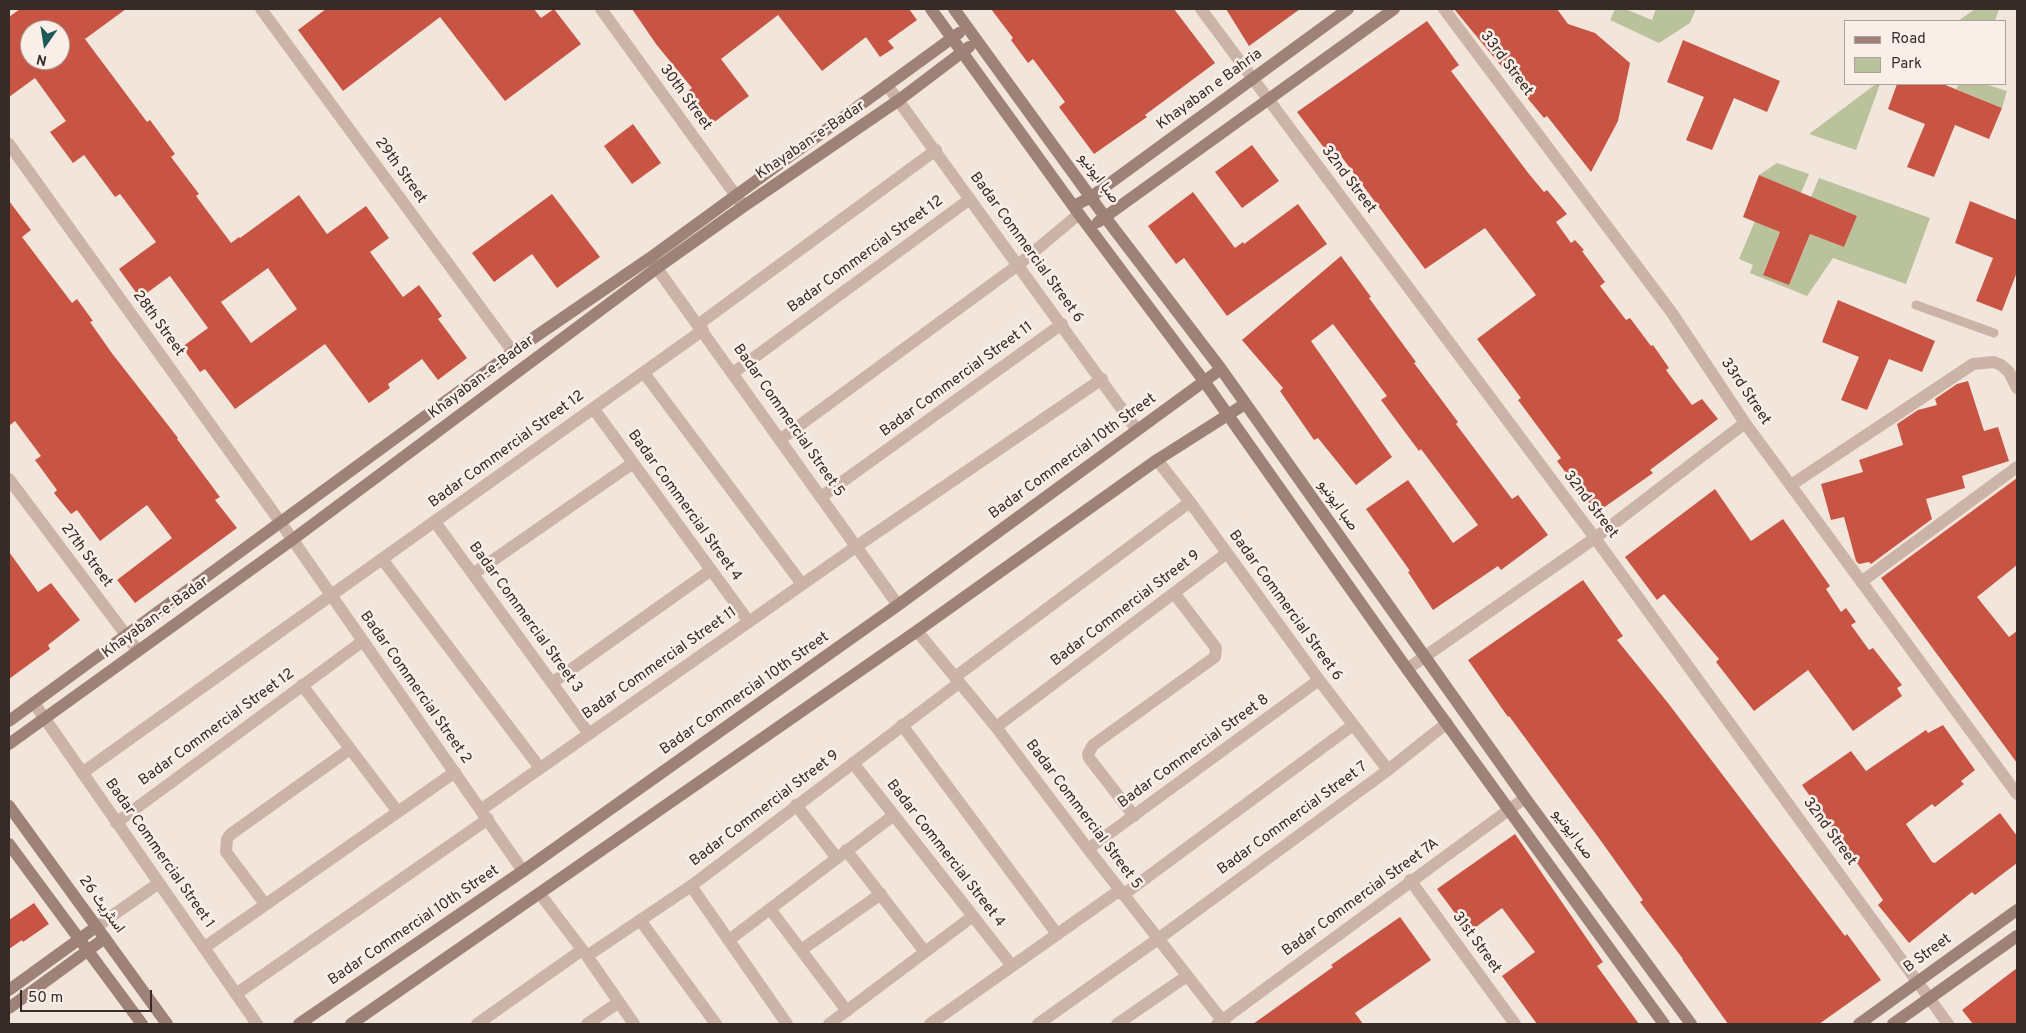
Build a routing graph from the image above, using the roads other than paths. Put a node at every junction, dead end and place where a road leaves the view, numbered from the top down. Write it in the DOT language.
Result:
graph roads {
  1 [pos="260,9"];
  2 [pos="601,9"];
  3 [pos="932,9"];
  4 [pos="954,9"];
  5 [pos="1201,9"];
  6 [pos="1348,9"];
  7 [pos="1394,9"];
  8 [pos="1444,9"];
  9 [pos="967,27"];
  10 [pos="952,37"];
  11 [pos="977,41"];
  12 [pos="963,52"];
  13 [pos="1252,80"];
  14 [pos="888,85"];
  15 [pos="899,100"];
  16 [pos="1268,101"];
  17 [pos="9,144"];
  18 [pos="936,150"];
  19 [pos="736,195"];
  20 [pos="1091,197"];
  21 [pos="970,199"];
  22 [pos="744,206"];
  23 [pos="1076,210"];
  24 [pos="1105,217"];
  25 [pos="1090,229"];
  26 [pos="650,258"];
  27 [pos="1018,265"];
  28 [pos="658,268"];
  29 [pos="1916,305"];
  30 [pos="1062,324"];
  31 [pos="701,327"];
  32 [pos="1994,333"];
  33 [pos="513,352"];
  34 [pos="1221,369"];
  35 [pos="733,372"];
  36 [pos="644,373"];
  37 [pos="1102,379"];
  38 [pos="1204,381"];
  39 [pos="2017,388"];
  40 [pos="1245,404"];
  41 [pos="594,408"];
  42 [pos="1227,415"];
  43 [pos="1745,423"];
  44 [pos="1138,430"];
  45 [pos="781,439"];
  46 [pos="1157,460"];
  47 [pos="633,463"];
  48 [pos="2017,467"];
  49 [pos="9,479"];
  50 [pos="1791,485"];
  51 [pos="821,497"];
  52 [pos="1190,502"];
  53 [pos="435,522"];
  54 [pos="281,523"];
  55 [pos="1595,538"];
  56 [pos="292,540"];
  57 [pos="857,546"];
  58 [pos="1228,553"];
  59 [pos="382,559"];
  60 [pos="711,570"];
  61 [pos="473,574"];
  62 [pos="1861,582"];
  63 [pos="802,584"];
  64 [pos="1174,593"];
  65 [pos="331,596"];
  66 [pos="898,605"];
  67 [pos="749,622"];
  68 [pos="918,631"];
  69 [pos="125,636"];
  70 [pos="363,641"];
  71 [pos="138,651"];
  72 [pos="1425,657"];
  73 [pos="1408,669"];
  74 [pos="957,680"];
  75 [pos="1319,680"];
  76 [pos="552,683"];
  77 [pos="302,685"];
  78 [pos="34,703"];
  79 [pos="45,719"];
  80 [pos="9,720"];
  81 [pos="1447,723"];
  82 [pos="902,725"];
  83 [pos="1353,725"];
  84 [pos="996,727"];
  85 [pos="589,734"];
  86 [pos="9,744"];
  87 [pos="350,749"];
  88 [pos="853,763"];
  89 [pos="540,768"];
  90 [pos="1388,770"];
  91 [pos="455,772"];
  92 [pos="82,773"];
  93 [pos="2017,794"];
  94 [pos="1525,798"];
  95 [pos="796,805"];
  96 [pos="9,806"];
  97 [pos="1509,809"];
  98 [pos="398,812"];
  99 [pos="485,814"];
  100 [pos="894,815"];
  101 [pos="1134,816"];
  102 [pos="116,823"];
  103 [pos="9,844"];
  104 [pos="1088,849"];
  105 [pos="841,854"];
  106 [pos="523,871"];
  107 [pos="1410,880"];
  108 [pos="159,883"];
  109 [pos="690,886"];
  110 [pos="1121,892"];
  111 [pos="540,894"];
  112 [pos="880,894"];
  113 [pos="265,904"];
  114 [pos="770,908"];
  115 [pos="2017,910"];
  116 [pos="973,916"];
  117 [pos="640,920"];
  118 [pos="96,927"];
  119 [pos="1057,934"];
  120 [pos="2017,936"];
  121 [pos="105,938"];
  122 [pos="1158,939"];
  123 [pos="80,940"];
  124 [pos="729,940"];
  125 [pos="204,947"];
  126 [pos="801,950"];
  127 [pos="88,951"];
  128 [pos="925,952"];
  129 [pos="585,953"];
  130 [pos="1012,966"];
  131 [pos="1187,976"];
  132 [pos="1917,981"];
  133 [pos="9,990"];
  134 [pos="236,994"];
  135 [pos="1929,998"];
  136 [pos="619,1002"];
  137 [pos="9,1008"];
  138 [pos="847,1011"];
  139 [pos="1221,1023"];
  140 [pos="142,1024"];
  141 [pos="167,1024"];
  142 [pos="257,1024"];
  143 [pos="299,1024"];
  144 [pos="351,1024"];
  145 [pos="477,1024"];
  146 [pos="587,1024"];
  147 [pos="634,1024"];
  148 [pos="716,1024"];
  149 [pos="787,1024"];
  150 [pos="829,1024"];
  151 [pos="930,1024"];
  152 [pos="1038,1024"];
  153 [pos="1117,1024"];
  154 [pos="1515,1024"];
  155 [pos="1664,1024"];
  156 [pos="1691,1024"];
  157 [pos="1859,1024"];
  158 [pos="1893,1024"];
  159 [pos="1948,1024"];
  1 -- 33 [label="street, 29th Street"];
  2 -- 19 [label="street, 30th Street"];
  3 -- 10 [label="main road"];
  4 -- 9 [label="main road, صبا ایونیو"];
  5 -- 13 [label="street, 32nd Street"];
  6 -- 13 [label="main road, Khayaban e Bahria"];
  7 -- 16 [label="main road"];
  8 -- 43 [label="street, 33rd Street"];
  9 -- 10 [label="main road, Khayaban-e-Badar"];
  9 -- 11 [label="main road, صبا ایونیو"];
  10 -- 12 [label="main road"];
  10 -- 14 [label="main road, Khayaban-e-Badar"];
  11 -- 12 [label="main road, Khayaban-e-Badar"];
  11 -- 20 [label="main road, صبا ایونیو"];
  12 -- 15 [label="main road, Khayaban-e-Badar"];
  12 -- 23 [label="main road"];
  13 -- 16 [label="street, 32nd Street"];
  13 -- 20 [label="main road, Khayaban e Bahria"];
  14 -- 15 [label="street, Badar Commercial Street 6"];
  14 -- 19 [label="main road, Khayaban-e-Badar"];
  15 -- 18 [label="street, Badar Commercial Street 6"];
  15 -- 22 [label="main road, Khayaban-e-Badar"];
  16 -- 24 [label="main road"];
  16 -- 55 [label="street, 32nd Street"];
  17 -- 54 [label="street, 28th Street"];
  18 -- 21 [label="street, Badar Commercial Street 6"];
  18 -- 31 [label="street, Badar Commercial Street 12"];
  19 -- 22 [label="street, 30th Street"];
  19 -- 26 [label="main road, Khayaban-e-Badar"];
  20 -- 23 [label="main road, Khayaban e Bahria"];
  20 -- 24 [label="main road, صبا ایونیو"];
  21 -- 27 [label="street, Badar Commercial Street 6"];
  21 -- 35 [label="street, Badar Commercial Street 12"];
  22 -- 28 [label="main road, Khayaban-e-Badar"];
  23 -- 25 [label="main road"];
  23 -- 27 [label="street"];
  24 -- 25 [label="main road"];
  24 -- 34 [label="main road, صبا ایونیو"];
  25 -- 38 [label="main road"];
  26 -- 28 [label="street, Badar Commercial Street 5"];
  26 -- 33 [label="main road, Khayaban-e-Badar"];
  27 -- 30 [label="street, Badar Commercial Street 6"];
  27 -- 45 [label="street"];
  28 -- 31 [label="street, Badar Commercial Street 5"];
  28 -- 56 [label="main road, Khayaban-e-Badar"];
  29 -- 32 [label="lane"];
  30 -- 37 [label="street, Badar Commercial Street 6"];
  30 -- 51 [label="street, Badar Commercial Street 11"];
  31 -- 35 [label="street, Badar Commercial Street 5"];
  31 -- 36 [label="street, Badar Commercial Street 12"];
  33 -- 54 [label="main road, Khayaban-e-Badar"];
  34 -- 38 [label="main road, Badar Commercial 10th Street"];
  34 -- 40 [label="main road, صبا ایونیو"];
  35 -- 45 [label="street, Badar Commercial Street 5"];
  36 -- 41 [label="street, Badar Commercial Street 12"];
  36 -- 63 [label="street"];
  37 -- 44 [label="street, Badar Commercial Street 6"];
  37 -- 57 [label="street, Badar Commercial Street 11"];
  38 -- 42 [label="main road"];
  38 -- 44 [label="main road, Badar Commercial 10th Street"];
  39 -- 50 [label="street"];
  40 -- 42 [label="main road"];
  40 -- 72 [label="main road, صبا ایونیو"];
  41 -- 47 [label="street, Badar Commercial Street 4"];
  41 -- 53 [label="street, Badar Commercial Street 12"];
  42 -- 46 [label="main road"];
  42 -- 73 [label="main road"];
  43 -- 50 [label="street, 33rd Street"];
  43 -- 55 [label="street"];
  44 -- 66 [label="main road, Badar Commercial 10th Street"];
  45 -- 51 [label="street, Badar Commercial Street 5"];
  46 -- 52 [label="street, Badar Commercial Street 6"];
  46 -- 68 [label="main road"];
  47 -- 60 [label="street, Badar Commercial Street 4"];
  47 -- 61 [label="street"];
  48 -- 62 [label="street"];
  49 -- 69 [label="street, 27th Street"];
  50 -- 62 [label="street, 33rd Street"];
  51 -- 57 [label="street, Badar Commercial Street 5"];
  52 -- 58 [label="street, Badar Commercial Street 6"];
  52 -- 74 [label="street, Badar Commercial Street 9"];
  53 -- 59 [label="street, Badar Commercial Street 12"];
  53 -- 61 [label="street, Badar Commercial Street 3"];
  54 -- 56 [label="street, Badar Commercial Street 2"];
  54 -- 69 [label="main road, Khayaban-e-Badar"];
  55 -- 72 [label="street"];
  55 -- 132 [label="street, 32nd Street"];
  56 -- 65 [label="street, Badar Commercial Street 2"];
  56 -- 71 [label="main road, Khayaban-e-Badar"];
  57 -- 63 [label="street, Badar Commercial Street 11"];
  57 -- 66 [label="street, Badar Commercial Street 5"];
  58 -- 64 [label="street, Badar Commercial Street 9"];
  58 -- 75 [label="street, Badar Commercial Street 6"];
  59 -- 65 [label="street, Badar Commercial Street 12"];
  59 -- 89 [label="street"];
  60 -- 67 [label="street, Badar Commercial Street 4"];
  60 -- 76 [label="street"];
  61 -- 76 [label="street, Badar Commercial Street 3"];
  62 -- 93 [label="street, 33rd Street"];
  63 -- 67 [label="street, Badar Commercial Street 11"];
  64 -- 84 [label="street, Badar Commercial Street 9"];
  64 -- 101 [label="street"];
  65 -- 70 [label="street, Badar Commercial Street 2"];
  65 -- 92 [label="street, Badar Commercial Street 12"];
  66 -- 106 [label="main road, Badar Commercial 10th Street"];
  67 -- 85 [label="street, Badar Commercial Street 11"];
  68 -- 74 [label="street, Badar Commercial Street 5"];
  68 -- 111 [label="main road"];
  69 -- 71 [label="street, 27th Street"];
  69 -- 78 [label="main road, Khayaban-e-Badar"];
  70 -- 77 [label="street, Badar Commercial Street 12"];
  70 -- 91 [label="street, Badar Commercial Street 2"];
  71 -- 79 [label="main road, Khayaban-e-Badar"];
  72 -- 73 [label="street"];
  72 -- 94 [label="main road, صبا ایونیو"];
  73 -- 81 [label="main road"];
  74 -- 82 [label="street, Badar Commercial Street 9"];
  74 -- 84 [label="street, Badar Commercial Street 5"];
  75 -- 83 [label="street, Badar Commercial Street 6"];
  75 -- 101 [label="street, Badar Commercial Street 8"];
  76 -- 85 [label="street, Badar Commercial Street 3"];
  77 -- 87 [label="street"];
  77 -- 102 [label="street, Badar Commercial Street 12"];
  78 -- 79 [label="street, Badar Commercial Street 1"];
  78 -- 80 [label="main road, Khayaban-e-Badar"];
  79 -- 86 [label="main road, Khayaban-e-Badar"];
  79 -- 92 [label="street, Badar Commercial Street 1"];
  81 -- 90 [label="street, Badar Commercial Street 7"];
  81 -- 97 [label="main road"];
  82 -- 88 [label="street, Badar Commercial Street 9"];
  82 -- 119 [label="street"];
  83 -- 90 [label="street, Badar Commercial Street 6"];
  83 -- 110 [label="street"];
  84 -- 104 [label="street, Badar Commercial Street 5"];
  85 -- 89 [label="street, Badar Commercial Street 11"];
  87 -- 98 [label="street"];
  87 -- 113 [label="street"];
  88 -- 95 [label="street, Badar Commercial Street 9"];
  88 -- 100 [label="street, Badar Commercial Street 4"];
  89 -- 99 [label="street, Badar Commercial Street 11"];
  90 -- 122 [label="street, Badar Commercial Street 7"];
  91 -- 98 [label="street"];
  91 -- 99 [label="street, Badar Commercial Street 2"];
  92 -- 102 [label="street, Badar Commercial Street 1"];
  94 -- 97 [label="street, Badar Commercial Street 7A"];
  94 -- 156 [label="main road, صبا ایونیو"];
  95 -- 105 [label="street"];
  95 -- 109 [label="street, Badar Commercial Street 9"];
  96 -- 118 [label="main road, اسٹریٹ 26"];
  97 -- 107 [label="street, Badar Commercial Street 7A"];
  97 -- 155 [label="main road"];
  98 -- 113 [label="street"];
  99 -- 106 [label="street, Badar Commercial Street 2"];
  99 -- 134 [label="street, Badar Commercial Street 11"];
  100 -- 105 [label="street"];
  100 -- 116 [label="street, Badar Commercial Street 4"];
  101 -- 104 [label="street, Badar Commercial Street 8"];
  102 -- 108 [label="street, Badar Commercial Street 1"];
  103 -- 123 [label="main road"];
  104 -- 110 [label="street, Badar Commercial Street 5"];
  105 -- 112 [label="street"];
  105 -- 114 [label="street"];
  106 -- 143 [label="main road, Badar Commercial 10th Street"];
  107 -- 139 [label="street, Badar Commercial Street 7A"];
  107 -- 154 [label="street, 31st Street"];
  108 -- 118 [label="street"];
  108 -- 125 [label="street, Badar Commercial Street 1"];
  109 -- 117 [label="street, Badar Commercial Street 9"];
  109 -- 124 [label="street"];
  110 -- 119 [label="street"];
  110 -- 122 [label="street, Badar Commercial Street 5"];
  111 -- 129 [label="street"];
  111 -- 144 [label="main road"];
  112 -- 126 [label="street"];
  112 -- 128 [label="street"];
  113 -- 125 [label="street"];
  114 -- 124 [label="street"];
  114 -- 126 [label="street"];
  115 -- 132 [label="main road, B Street"];
  116 -- 128 [label="street"];
  116 -- 130 [label="street, Badar Commercial Street 4"];
  117 -- 129 [label="street, Badar Commercial Street 9"];
  117 -- 148 [label="street"];
  118 -- 121 [label="main road, اسٹریٹ 26"];
  118 -- 123 [label="main road"];
  119 -- 130 [label="street"];
  120 -- 135 [label="main road"];
  121 -- 127 [label="main road"];
  121 -- 141 [label="main road, اسٹریٹ 26"];
  122 -- 131 [label="street, Badar Commercial Street 5"];
  122 -- 152 [label="street, Badar Commercial Street 7"];
  123 -- 127 [label="main road"];
  123 -- 133 [label="main road"];
  124 -- 149 [label="street"];
  125 -- 134 [label="street, Badar Commercial Street 1"];
  126 -- 138 [label="street"];
  127 -- 137 [label="main road"];
  127 -- 140 [label="main road"];
  128 -- 138 [label="street"];
  129 -- 136 [label="street"];
  129 -- 145 [label="street, Badar Commercial Street 9"];
  130 -- 151 [label="street"];
  131 -- 139 [label="street, Badar Commercial Street 5"];
  131 -- 153 [label="street"];
  132 -- 135 [label="street, 32nd Street"];
  132 -- 157 [label="main road, B Street"];
  134 -- 142 [label="street, Badar Commercial Street 1"];
  135 -- 158 [label="main road"];
  135 -- 159 [label="street, 32nd Street"];
  136 -- 146 [label="street"];
  136 -- 147 [label="street"];
  138 -- 150 [label="street"];
}
